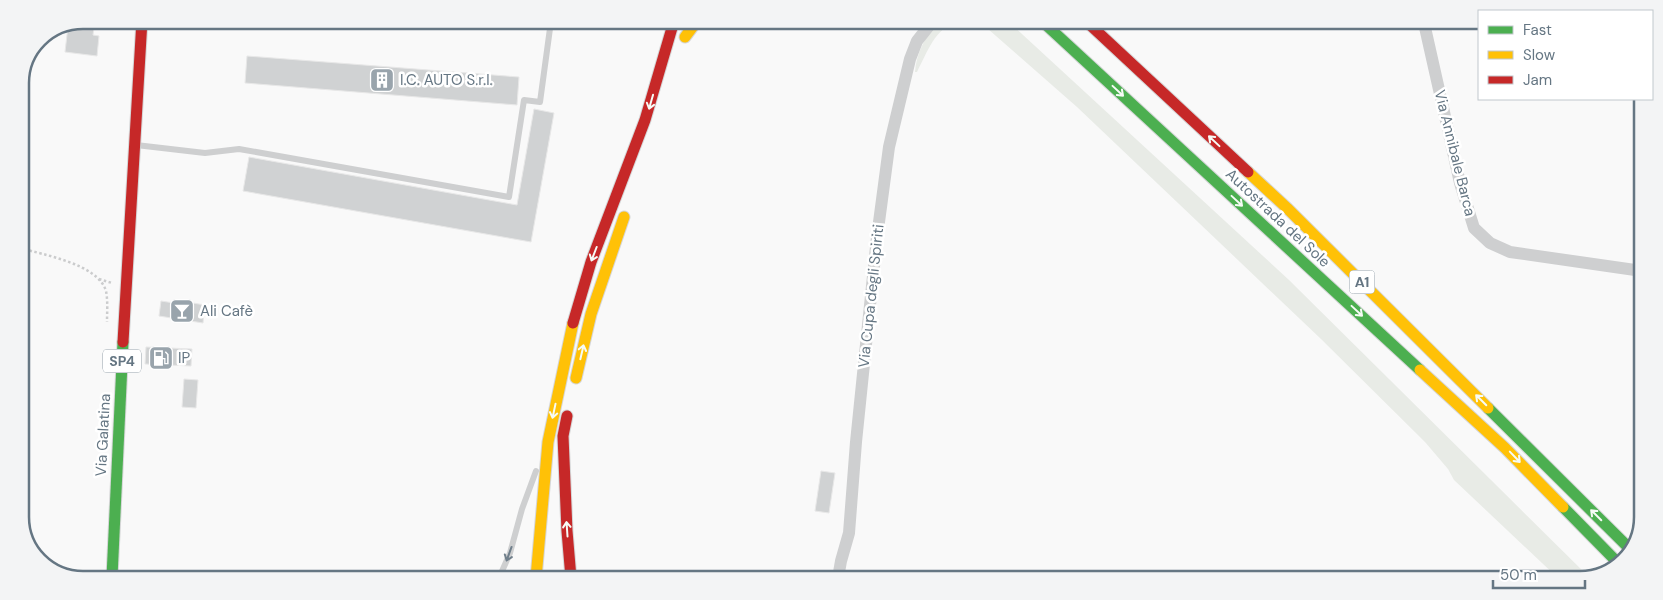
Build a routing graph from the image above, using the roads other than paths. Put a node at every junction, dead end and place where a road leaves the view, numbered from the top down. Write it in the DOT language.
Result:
graph roads {
  1 [pos="141,29"];
  2 [pos="550,29"];
  3 [pos="672,29"];
  4 [pos="678,29"];
  5 [pos="686,29"];
  6 [pos="691,29"];
  7 [pos="926,29"];
  8 [pos="1042,29"];
  9 [pos="1051,29"];
  10 [pos="1095,29"];
  11 [pos="1425,29"];
  12 [pos="1082,58"];
  13 [pos="658,75"];
  14 [pos="134,145"];
  15 [pos="628,204"];
  16 [pos="1634,271"];
  17 [pos="574,389"];
  18 [pos="569,408"];
  19 [pos="548,442"];
  20 [pos="1626,545"];
  21 [pos="1614,559"];
  22 [pos="112,571"];
  23 [pos="502,571"];
  24 [pos="537,571"];
  25 [pos="571,571"];
  26 [pos="839,571"];
  1 -- 14 [label="main road, SP4"];
  2 -- 14 [label="lane"];
  3 -- 13 [label="main road"];
  4 -- 13 [label="main road"];
  5 -- 6 [label="main road"];
  7 -- 26 [label="street, Via Cupa degli Spiriti"];
  8 -- 12 [label="main road"];
  9 -- 12 [label="main road, Autostrada del Sole / A1"];
  20 -- 10 [label="main road, Autostrada del Sole / A1, one-way"];
  11 -- 16 [label="street, Via Annibale Barca"];
  12 -- 21 [label="main road, Autostrada del Sole / A1, one-way"];
  13 -- 19 [label="main road, one-way"];
  14 -- 22 [label="main road, Via Galatina / SP4"];
  17 -- 15 [label="main road, one-way"];
  25 -- 18 [label="main road, one-way"];
  19 -- 23 [label="lane, one-way"];
  19 -- 24 [label="main road"];
}
